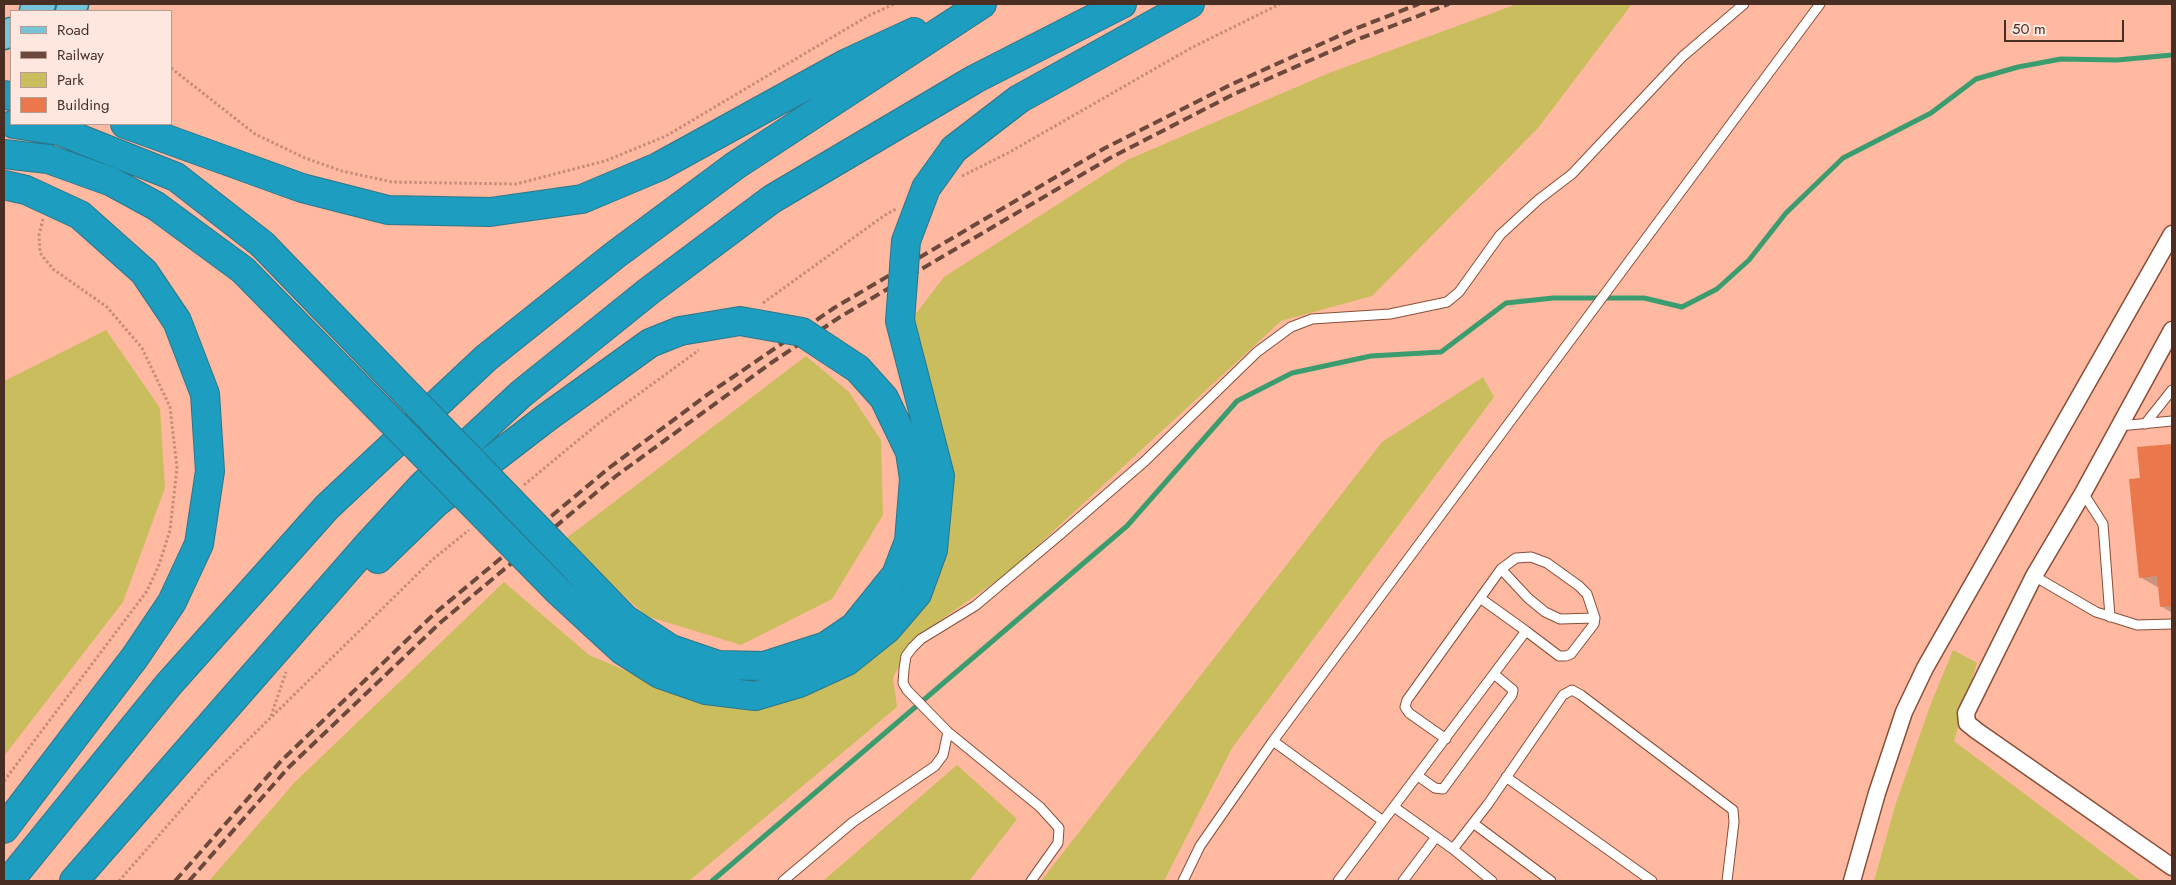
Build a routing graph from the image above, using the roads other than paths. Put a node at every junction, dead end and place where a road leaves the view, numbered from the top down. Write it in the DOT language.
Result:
graph roads {
  1 [pos="973,4"];
  2 [pos="982,4"];
  3 [pos="1122,4"];
  4 [pos="1190,4"];
  5 [pos="1744,4"];
  6 [pos="1820,4"];
  7 [pos="20,125"];
  8 [pos="128,125"];
  9 [pos="146,125"];
  10 [pos="188,146"];
  11 [pos="4,154"];
  12 [pos="4,185"];
  13 [pos="2172,234"];
  14 [pos="2172,330"];
  15 [pos="2172,390"];
  16 [pos="2172,422"];
  17 [pos="2145,424"];
  18 [pos="2119,426"];
  19 [pos="480,469"];
  20 [pos="480,469"];
  21 [pos="480,469"];
  22 [pos="480,469"];
  23 [pos="2083,493"];
  24 [pos="1501,569"];
  25 [pos="2034,576"];
  26 [pos="1480,598"];
  27 [pos="2110,617"];
  28 [pos="1595,618"];
  29 [pos="2172,624"];
  30 [pos="1526,631"];
  31 [pos="1494,674"];
  32 [pos="215,720"];
  33 [pos="948,732"];
  34 [pos="1446,738"];
  35 [pos="1273,741"];
  36 [pos="1418,776"];
  37 [pos="1506,777"];
  38 [pos="1394,807"];
  39 [pos="1383,821"];
  40 [pos="1473,824"];
  41 [pos="4,829"];
  42 [pos="1436,837"];
  43 [pos="1454,849"];
  44 [pos="2172,867"];
  45 [pos="9,881"];
  46 [pos="74,881"];
  47 [pos="783,881"];
  48 [pos="1031,881"];
  49 [pos="1183,881"];
  50 [pos="1338,881"];
  51 [pos="1403,881"];
  52 [pos="1492,881"];
  53 [pos="1551,881"];
  54 [pos="1652,881"];
  55 [pos="1727,881"];
  56 [pos="1852,881"];
  1 -- 10 [label="highway"];
  2 -- 45 [label="highway"];
  3 -- 32 [label="highway"];
  4 -- 11 [label="highway, bridge"];
  5 -- 33 [label="lane"];
  6 -- 35 [label="lane"];
  7 -- 19 [label="highway, bridge"];
  8 -- 10 [label="highway"];
  9 -- 10 [label="main road"];
  12 -- 41 [label="highway"];
  13 -- 56 [label="street"];
  14 -- 18 [label="street"];
  15 -- 17 [label="lane"];
  16 -- 17 [label="lane"];
  17 -- 18 [label="lane"];
  18 -- 23 [label="street"];
  20 -- 21 [label="highway, bridge"];
  22 -- 32 [label="highway, bridge"];
  23 -- 25 [label="street"];
  23 -- 27 [label="lane"];
  24 -- 26 [label="lane"];
  24 -- 28 [label="lane"];
  24 -- 28 [label="lane"];
  25 -- 27 [label="lane"];
  25 -- 44 [label="street"];
  26 -- 30 [label="lane"];
  26 -- 34 [label="lane"];
  27 -- 29 [label="lane"];
  28 -- 30 [label="lane"];
  30 -- 31 [label="lane"];
  31 -- 34 [label="lane"];
  31 -- 36 [label="lane"];
  32 -- 46 [label="highway"];
  33 -- 47 [label="lane"];
  33 -- 48 [label="lane"];
  34 -- 36 [label="lane"];
  35 -- 39 [label="lane"];
  35 -- 49 [label="lane"];
  36 -- 38 [label="lane"];
  37 -- 40 [label="lane"];
  37 -- 54 [label="lane"];
  37 -- 55 [label="lane"];
  38 -- 39 [label="lane"];
  38 -- 42 [label="lane"];
  39 -- 50 [label="lane"];
  40 -- 43 [label="lane"];
  40 -- 53 [label="lane"];
  42 -- 43 [label="lane"];
  42 -- 51 [label="lane"];
  43 -- 52 [label="lane"];
}
